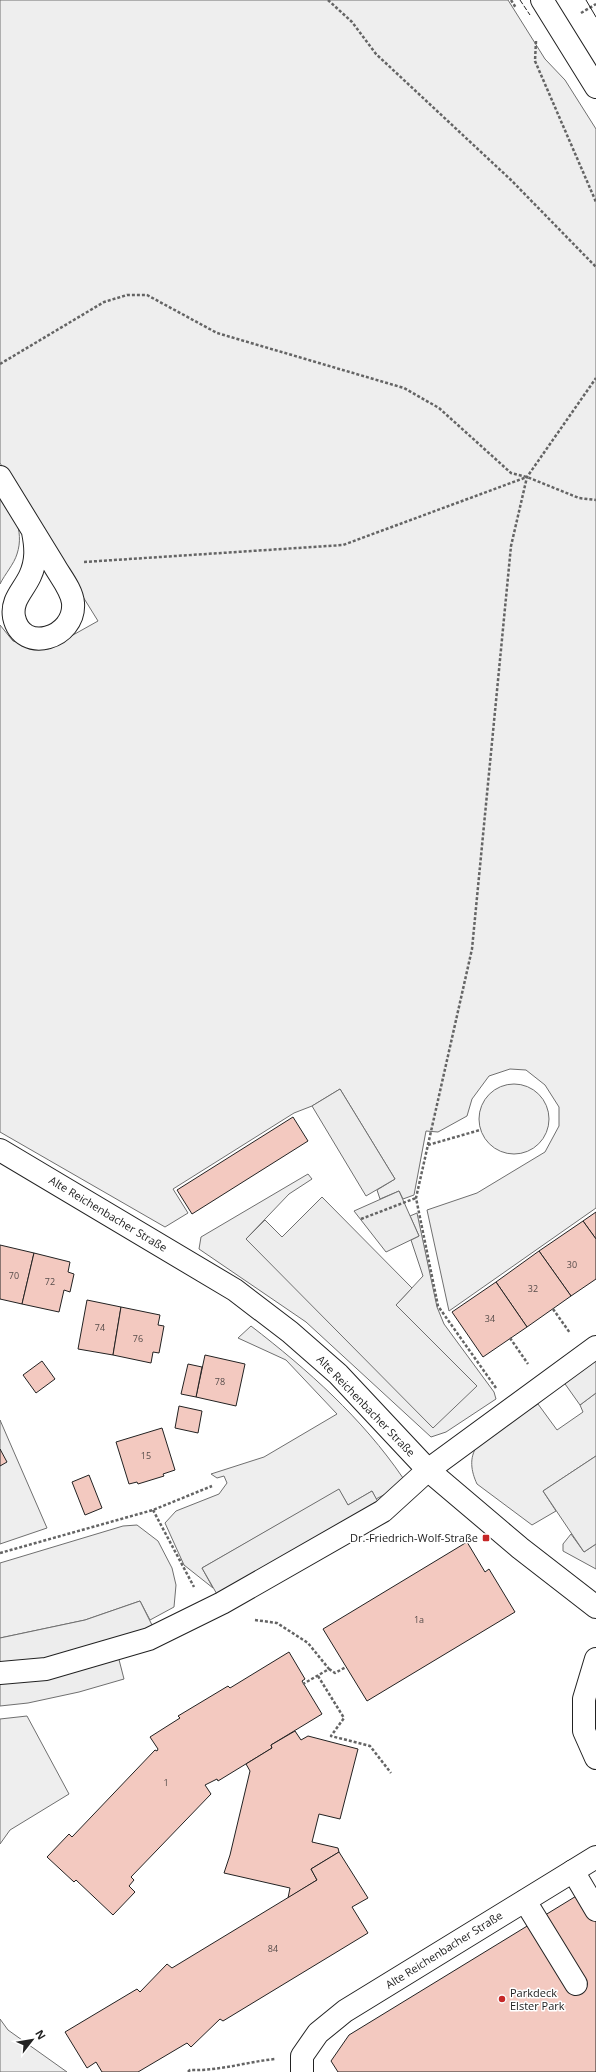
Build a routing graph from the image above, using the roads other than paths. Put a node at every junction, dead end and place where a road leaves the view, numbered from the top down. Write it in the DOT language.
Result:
graph roads {
  1 [pos="542,0"];
  2 [pos="596,87"];
  3 [pos="0,477"];
  4 [pos="33,532"];
  5 [pos="0,1150"];
  6 [pos="596,1347"];
  7 [pos="428,1470"];
  8 [pos="596,1607"];
  9 [pos="596,1658"];
  10 [pos="0,1673"];
  11 [pos="596,1758"];
  12 [pos="596,1857"];
  13 [pos="573,1871"];
  14 [pos="525,1901"];
  15 [pos="596,1910"];
  16 [pos="576,1984"];
  17 [pos="302,2064"];
  1 -- 2 [label="street"];
  3 -- 4 [label="street"];
  4 -- 4 [label="street"];
  5 -- 7 [label="street, Alte Reichenbacher Straße"];
  6 -- 7 [label="street"];
  7 -- 8 [label="street, Alte Reichenbacher Straße"];
  7 -- 10 [label="street"];
  9 -- 11 [label="street"];
  12 -- 13 [label="street, Alte Reichenbacher Straße"];
  13 -- 14 [label="street, Alte Reichenbacher Straße"];
  13 -- 15 [label="street"];
  14 -- 16 [label="street"];
  14 -- 17 [label="street, Alte Reichenbacher Straße"];
}
